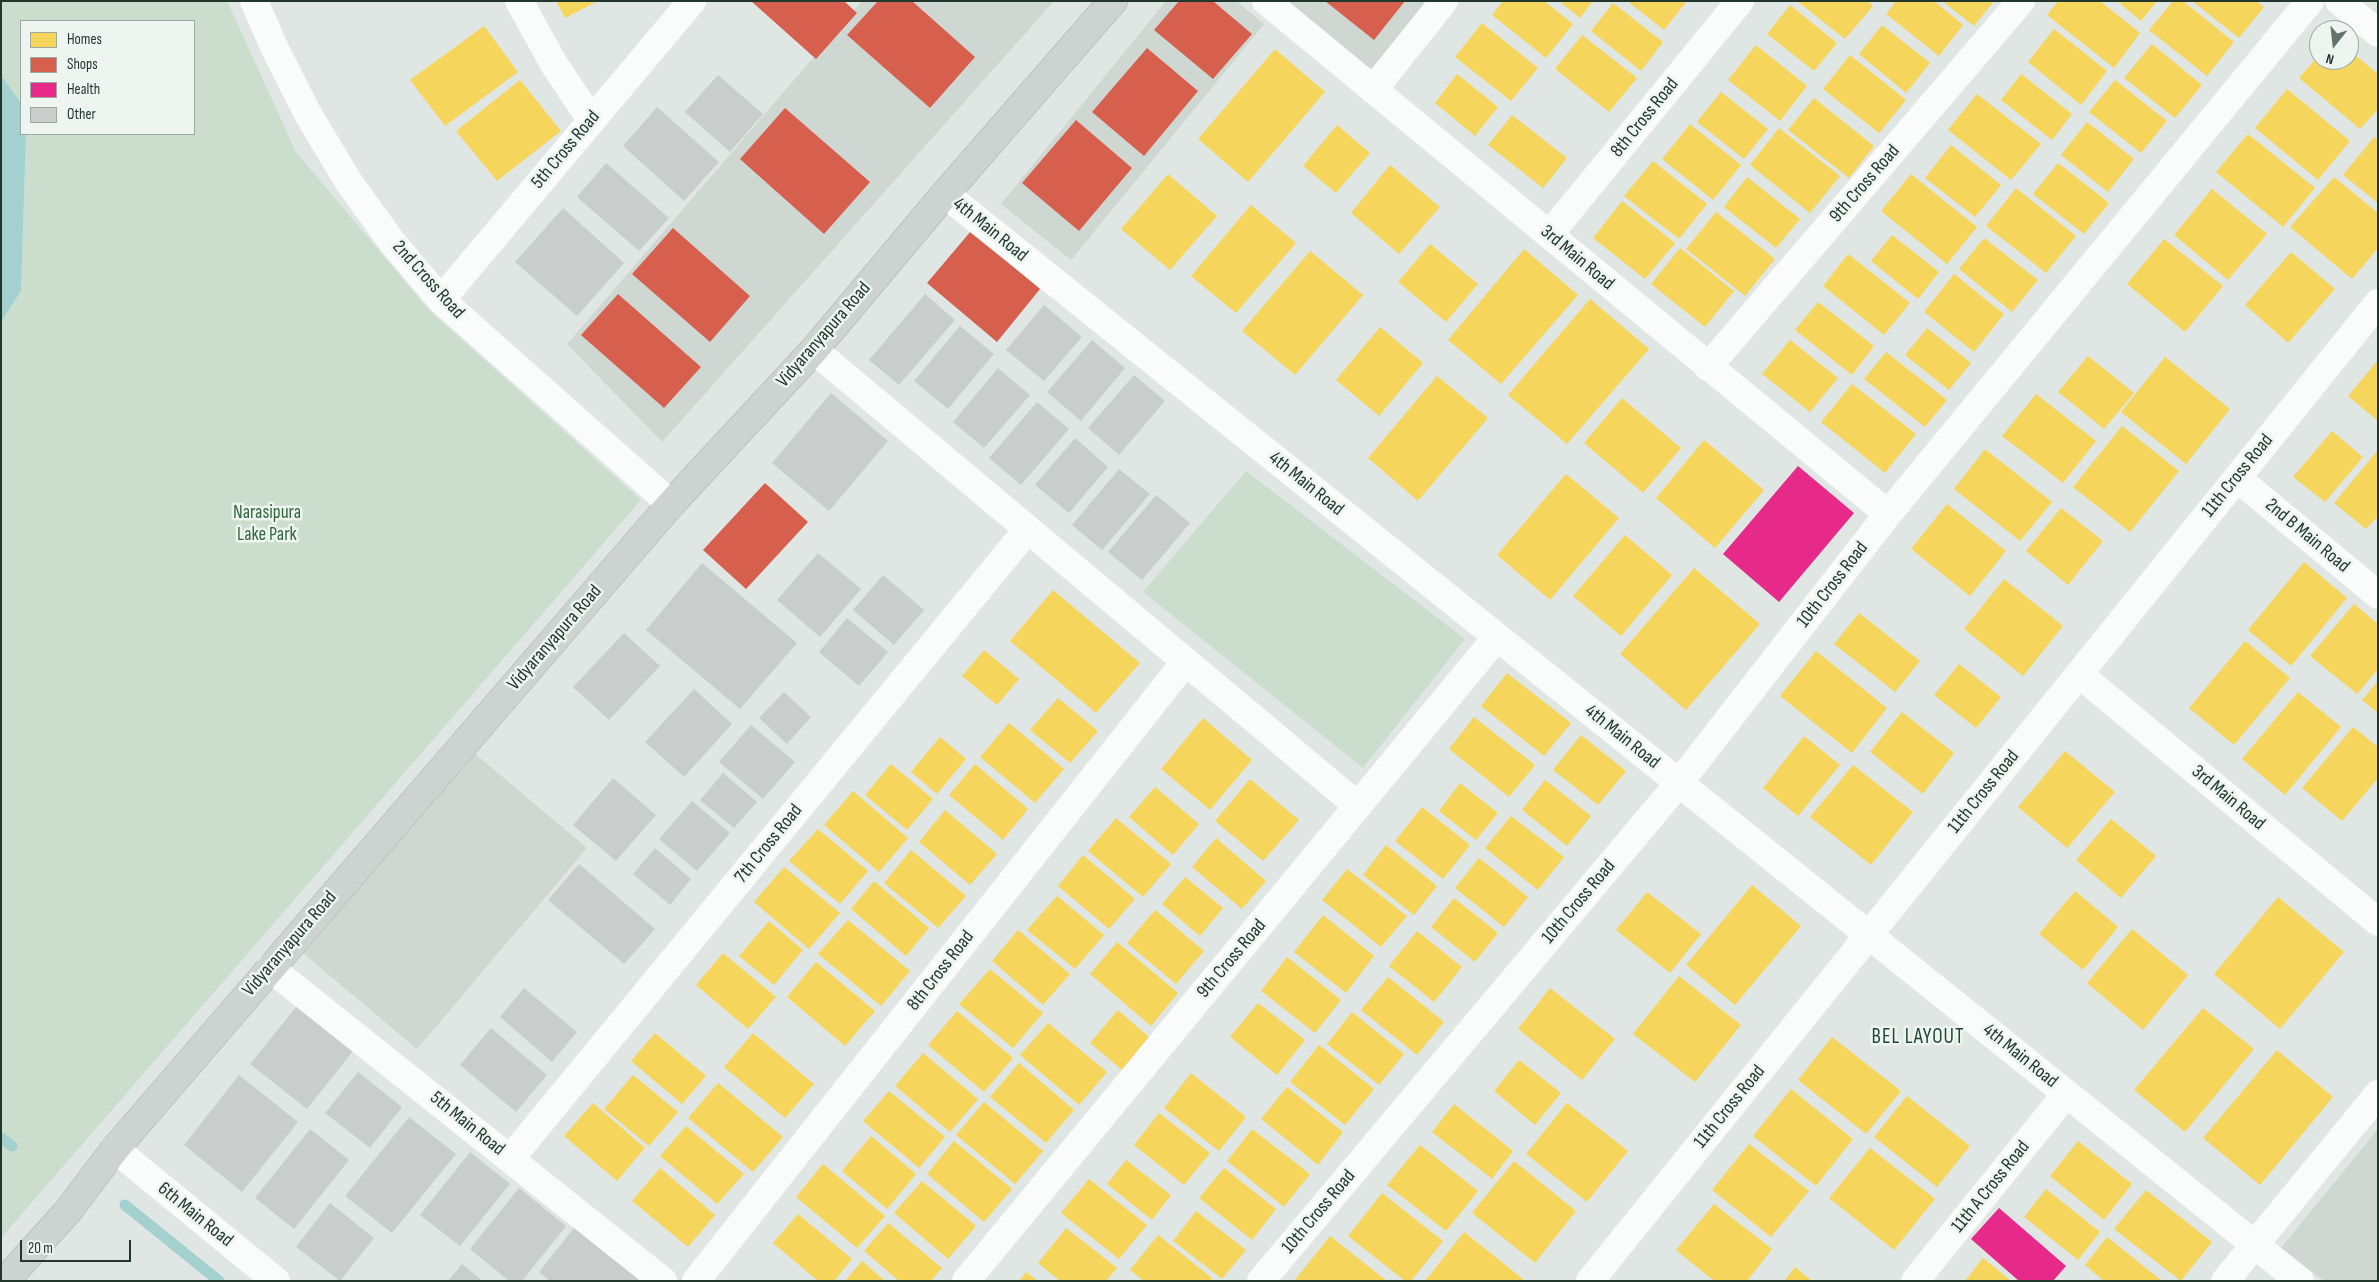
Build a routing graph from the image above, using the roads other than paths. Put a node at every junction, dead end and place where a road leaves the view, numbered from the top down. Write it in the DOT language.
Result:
graph roads {
  1 [pos="254,1"];
  2 [pos="519,1"];
  3 [pos="692,1"];
  4 [pos="1113,1"];
  5 [pos="1266,1"];
  6 [pos="1444,1"];
  7 [pos="1740,1"];
  8 [pos="2021,1"];
  9 [pos="2310,1"];
  10 [pos="2339,1"];
  11 [pos="2378,33"];
  12 [pos="1373,90"];
  13 [pos="591,120"];
  14 [pos="945,194"];
  15 [pos="1549,236"];
  16 [pos="441,300"];
  17 [pos="2377,305"];
  18 [pos="814,350"];
  19 [pos="1708,367"];
  20 [pos="2237,478"];
  21 [pos="671,504"];
  22 [pos="1888,514"];
  23 [pos="1028,529"];
  24 [pos="2378,595"];
  25 [pos="1497,637"];
  26 [pos="1186,661"];
  27 [pos="2079,674"];
  28 [pos="1679,783"];
  29 [pos="1358,806"];
  30 [pos="2378,922"];
  31 [pos="1869,935"];
  32 [pos="270,968"];
  33 [pos="2066,1094"];
  34 [pos="2378,1094"];
  35 [pos="115,1149"];
  36 [pos="510,1159"];
  37 [pos="2254,1244"];
  38 [pos="5,1281"];
  39 [pos="276,1281"];
  40 [pos="663,1281"];
  41 [pos="696,1281"];
  42 [pos="966,1281"];
  43 [pos="1261,1281"];
  44 [pos="1590,1281"];
  45 [pos="1915,1281"];
  46 [pos="2225,1281"];
  47 [pos="2300,1281"];
  1 -- 16 [label="street, 2nd Cross Road"];
  2 -- 13 [label="street"];
  3 -- 13 [label="street, 5th Cross Road"];
  4 -- 14 [label="main road, Vidyaranyapura Road"];
  5 -- 12 [label="street, 3rd Main Road"];
  6 -- 12 [label="street"];
  7 -- 15 [label="street, 8th Cross Road"];
  8 -- 19 [label="street, 9th Cross Road"];
  9 -- 22 [label="street, 10th Cross Road"];
  10 -- 11 [label="street"];
  12 -- 15 [label="street, 3rd Main Road"];
  13 -- 16 [label="street, 5th Cross Road"];
  14 -- 18 [label="main road, Vidyaranyapura Road"];
  14 -- 25 [label="street, 4th Main Road"];
  15 -- 19 [label="street, 3rd Main Road"];
  16 -- 21 [label="street, 2nd Cross Road"];
  17 -- 20 [label="street, 11th Cross Road"];
  18 -- 21 [label="main road, Vidyaranyapura Road"];
  18 -- 23 [label="street"];
  19 -- 22 [label="street, 3rd Main Road"];
  20 -- 24 [label="street, 2nd B Main Road"];
  20 -- 27 [label="street, 11th Cross Road"];
  21 -- 32 [label="main road, Vidyaranyapura Road"];
  22 -- 28 [label="street, 10th Cross Road"];
  23 -- 26 [label="street"];
  23 -- 36 [label="street, 7th Cross Road"];
  25 -- 28 [label="street, 4th Main Road"];
  25 -- 29 [label="street, 9th Cross Road"];
  26 -- 29 [label="street"];
  26 -- 41 [label="street, 8th Cross Road"];
  27 -- 30 [label="street, 3rd Main Road"];
  27 -- 31 [label="street, 11th Cross Road"];
  28 -- 31 [label="street, 4th Main Road"];
  28 -- 43 [label="street, 10th Cross Road"];
  29 -- 42 [label="street, 9th Cross Road"];
  31 -- 33 [label="street, 4th Main Road"];
  31 -- 44 [label="street, 11th Cross Road"];
  32 -- 35 [label="main road, Vidyaranyapura Road"];
  32 -- 36 [label="street, 5th Main Road"];
  33 -- 37 [label="street, 4th Main Road"];
  33 -- 45 [label="street, 11th A Cross Road"];
  34 -- 37 [label="street"];
  35 -- 38 [label="main road, Vidyaranyapura Road"];
  35 -- 39 [label="street, 6th Main Road"];
  36 -- 40 [label="street, 5th Main Road"];
  37 -- 46 [label="street"];
  37 -- 47 [label="street, 4th Main Road"];
}
